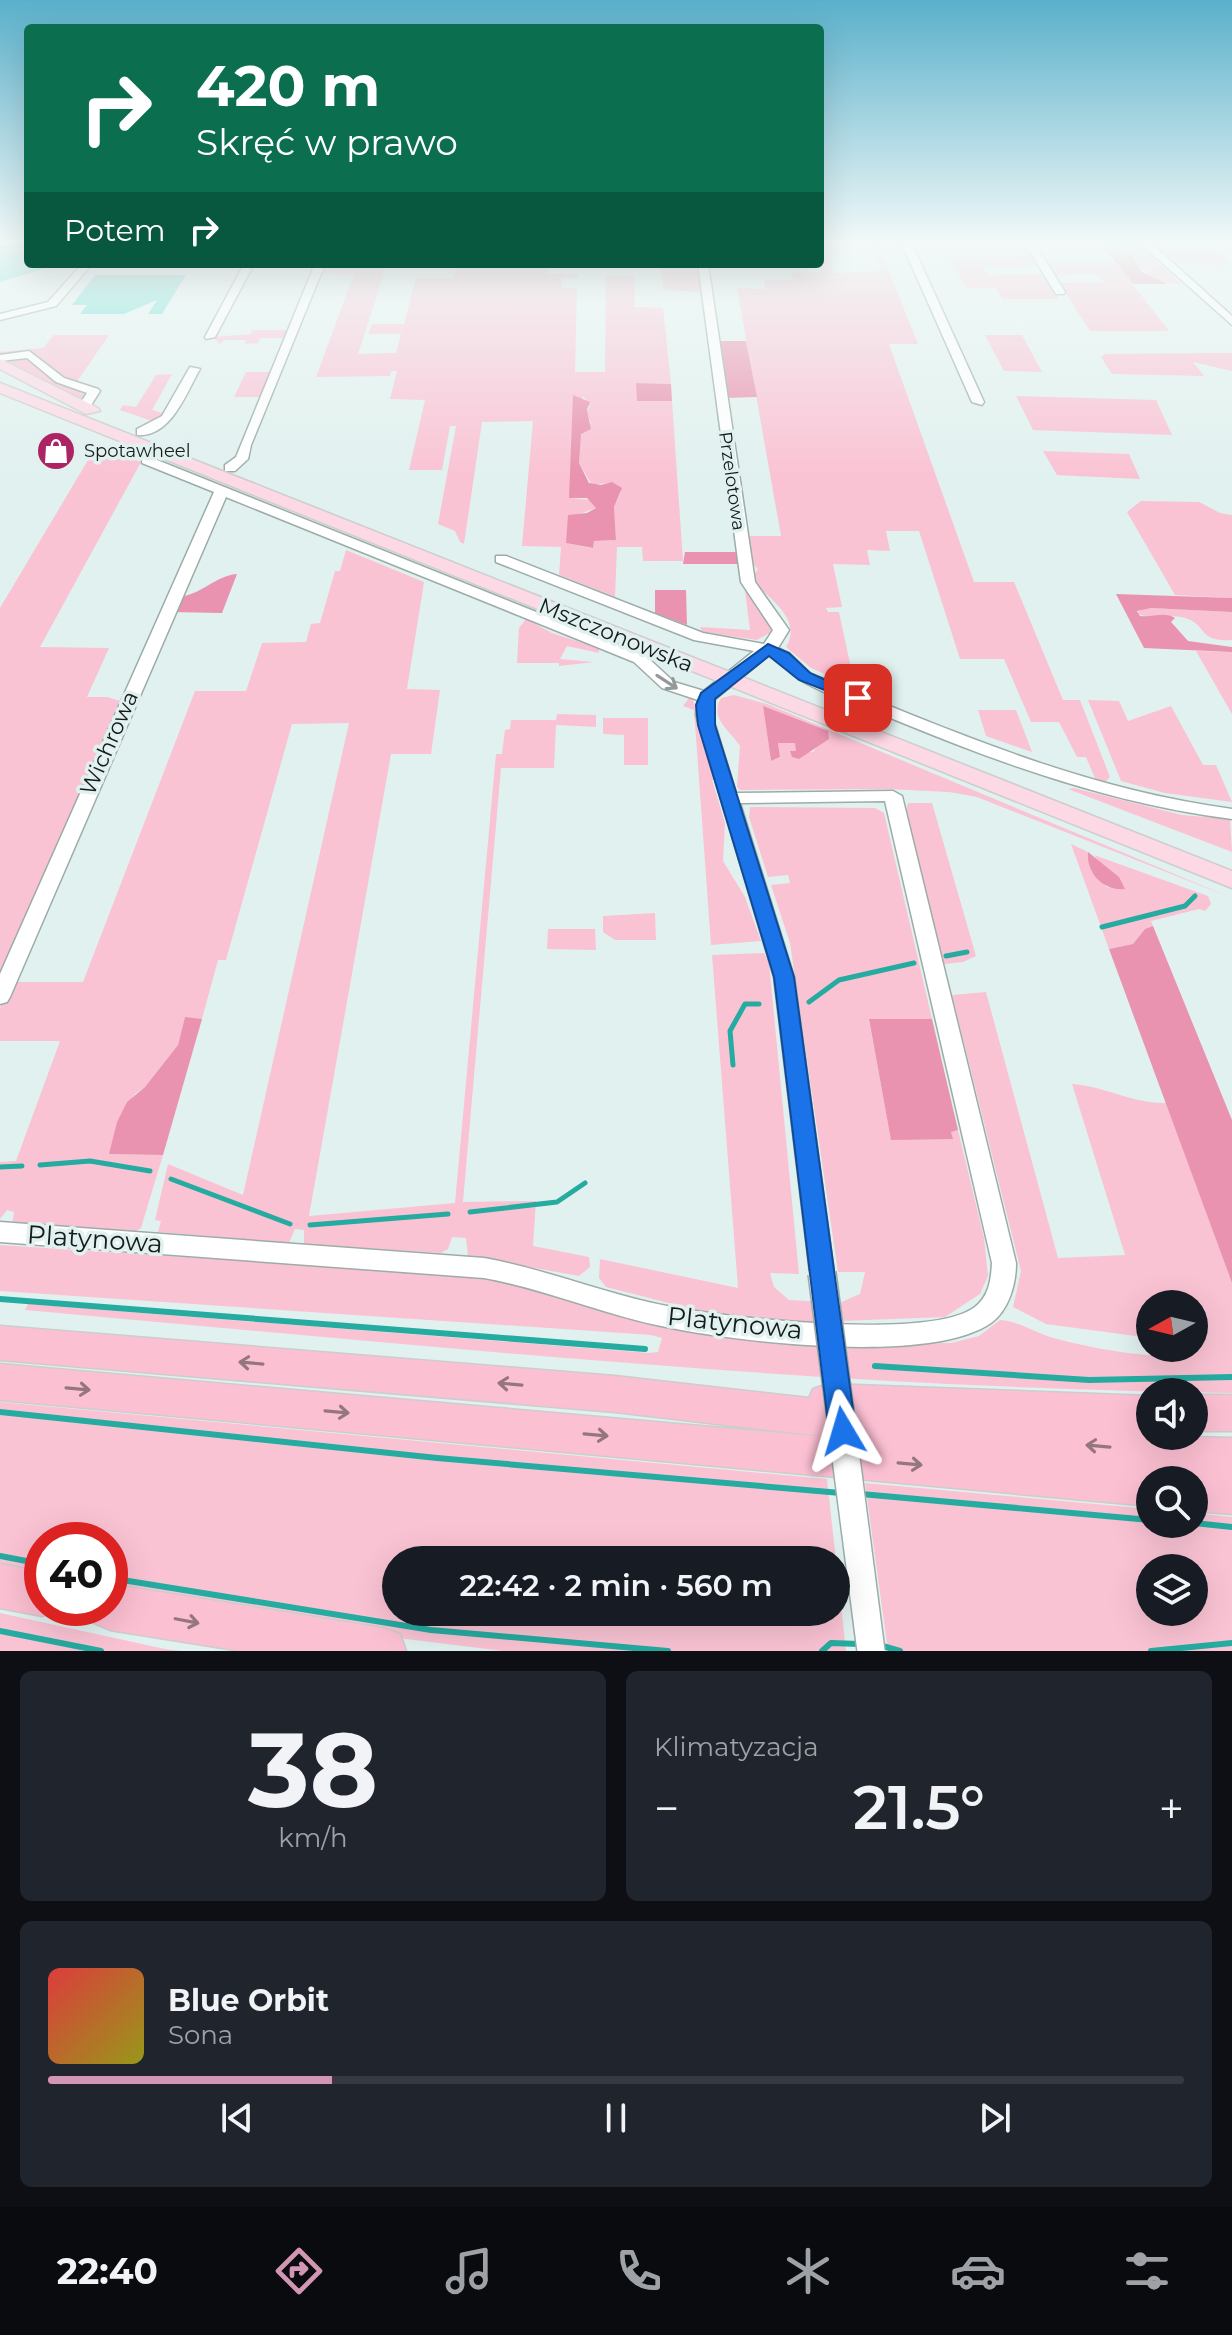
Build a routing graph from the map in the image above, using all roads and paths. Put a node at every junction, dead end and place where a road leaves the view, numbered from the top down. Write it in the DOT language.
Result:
graph roads {
  1 [pos="219,321"];
  2 [pos="296,321"];
  3 [pos="711,321"];
  4 [pos="942,321"];
  5 [pos="210,337"];
  6 [pos="0,360"];
  7 [pos="194,369"];
  8 [pos="0,376"];
  9 [pos="0,388"];
  10 [pos="0,397"];
  11 [pos="978,402"];
  12 [pos="88,414"];
  13 [pos="144,440"];
  14 [pos="230,468"];
  15 [pos="222,490"];
  16 [pos="501,559"];
  17 [pos="768,649"];
  18 [pos="734,674"];
  19 [pos="707,697"];
  20 [pos="731,798"];
  21 [pos="1232,814"];
  22 [pos="1232,863"];
  23 [pos="1232,880"];
  24 [pos="0,997"];
  25 [pos="0,1232"];
  26 [pos="0,1343"];
  27 [pos="0,1382"];
  28 [pos="615,1394"];
  29 [pos="1136,1413"];
  30 [pos="1208,1413"];
  31 [pos="1232,1413"];
  32 [pos="1232,1457"];
  33 [pos="1136,1485"];
  34 [pos="1208,1492"];
  35 [pos="1232,1494"];
  36 [pos="0,1586"];
  37 [pos="24,1591"];
  38 [pos="128,1610"];
  39 [pos="383,1651"];
  40 [pos="871,1651"];
  1 -- 5 [label="street"];
  2 -- 14 [label="street"];
  3 -- 17 [label="street, Przelotowa"];
  4 -- 11 [label="street"];
  6 -- 12 [label="main road"];
  7 -- 13 [label="street"];
  8 -- 12 [label="main road, Mszczonowska"];
  9 -- 12 [label="main road, Mszczonowska"];
  10 -- 12 [label="main road"];
  12 -- 13 [label="main road, Mszczonowska"];
  13 -- 14 [label="main road, Mszczonowska"];
  13 -- 15 [label="street"];
  13 -- 18 [label="main road, Mszczonowska"];
  14 -- 18 [label="main road, Mszczonowska"];
  15 -- 19 [label="street, one-way"];
  15 -- 24 [label="street, Wichrowa"];
  16 -- 17 [label="street"];
  17 -- 18 [label="street"];
  17 -- 21 [label="street"];
  18 -- 19 [label="street"];
  18 -- 22 [label="main road, Mszczonowska"];
  18 -- 23 [label="main road, Mszczonowska"];
  19 -- 20 [label="street"];
  20 -- 25 [label="street, Platynowa"];
  20 -- 40 [label="street, bridge"];
  28 -- 26 [label="highway, one-way"];
  27 -- 33 [label="highway, one-way"];
  28 -- 29 [label="highway"];
  32 -- 28 [label="highway, one-way"];
  30 -- 31 [label="highway"];
  34 -- 35 [label="highway"];
  36 -- 37 [label="highway"];
  38 -- 39 [label="highway, one-way"];
}
